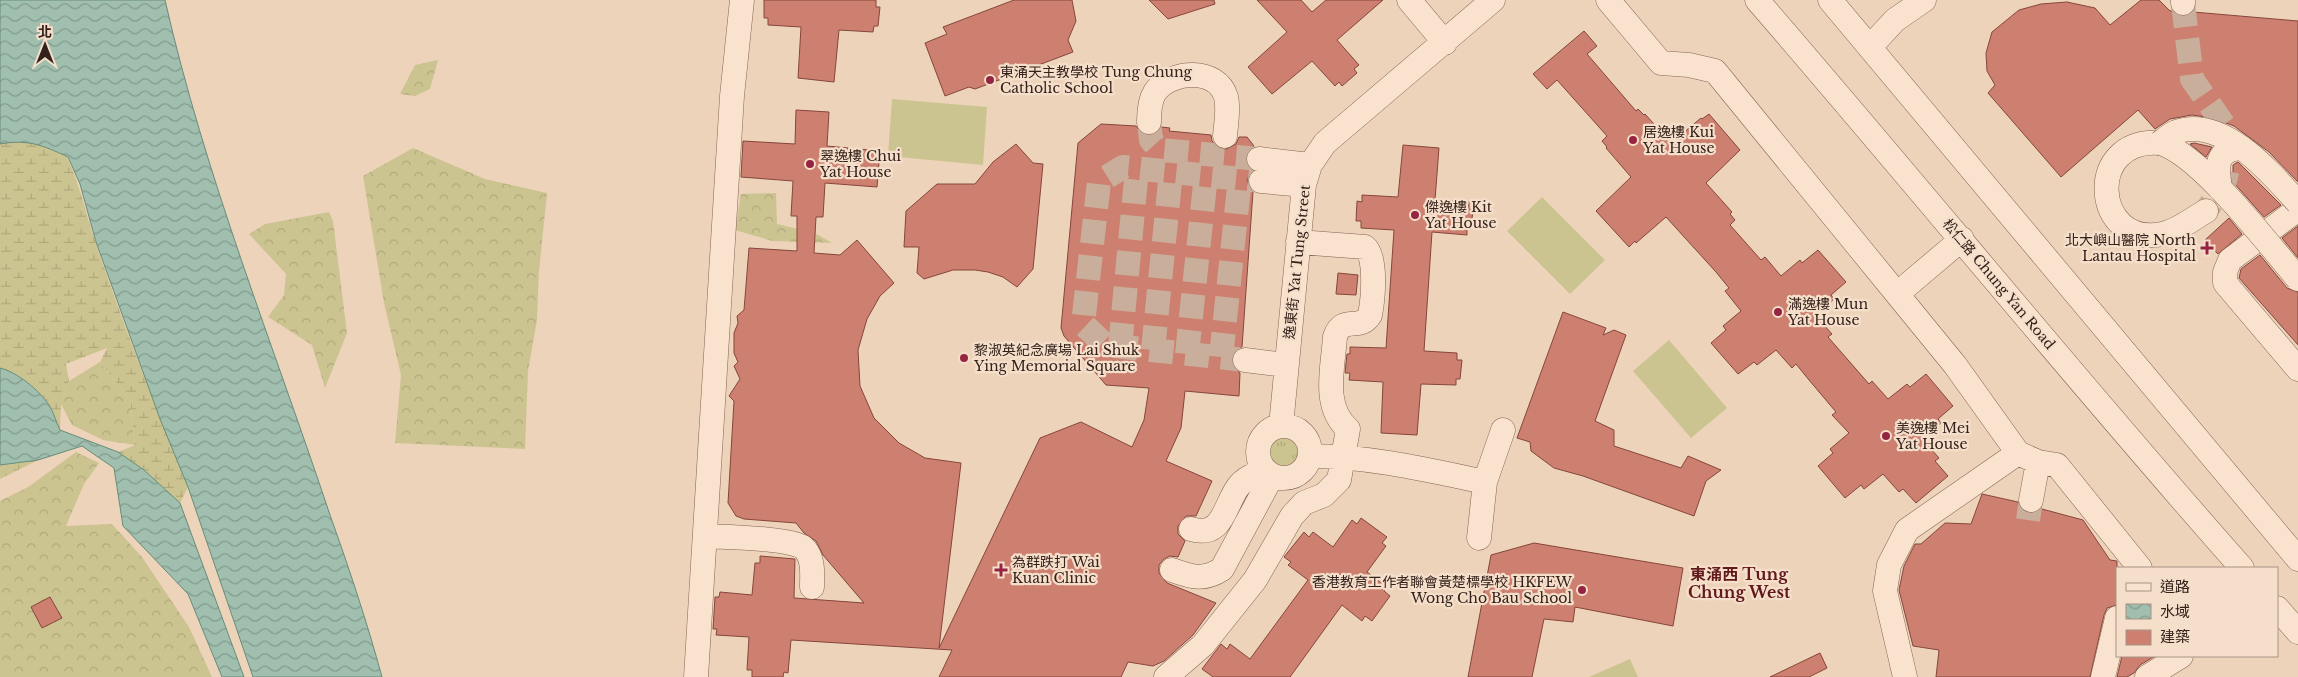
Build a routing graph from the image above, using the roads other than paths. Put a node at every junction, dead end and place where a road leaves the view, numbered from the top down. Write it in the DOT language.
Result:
graph roads {
  1 [pos="742,0"];
  2 [pos="1409,0"];
  3 [pos="1493,0"];
  4 [pos="1608,0"];
  5 [pos="1757,0"];
  6 [pos="1830,0"];
  7 [pos="1924,0"];
  8 [pos="1444,43"];
  9 [pos="1870,47"];
  10 [pos="1149,122"];
  11 [pos="1225,136"];
  12 [pos="2160,143"];
  13 [pos="2242,148"];
  14 [pos="1260,170"];
  15 [pos="1307,175"];
  16 [pos="2220,189"];
  17 [pos="2298,203"];
  18 [pos="2298,209"];
  19 [pos="2206,210"];
  20 [pos="2262,237"];
  21 [pos="1962,239"];
  22 [pos="1298,242"];
  23 [pos="2298,279"];
  24 [pos="1897,294"];
  25 [pos="1245,360"];
  26 [pos="1286,365"];
  27 [pos="2298,370"];
  28 [pos="1281,426"];
  29 [pos="1503,430"];
  30 [pos="1310,456"];
  31 [pos="1343,457"];
  32 [pos="2028,457"];
  33 [pos="1269,474"];
  34 [pos="1485,482"];
  35 [pos="1233,496"];
  36 [pos="2031,500"];
  37 [pos="1256,507"];
  38 [pos="1292,516"];
  39 [pos="1191,528"];
  40 [pos="705,536"];
  41 [pos="1479,538"];
  42 [pos="2298,558"];
  43 [pos="2132,564"];
  44 [pos="2241,567"];
  45 [pos="1172,570"];
  46 [pos="812,587"];
  47 [pos="2278,609"];
  48 [pos="2116,622"];
  49 [pos="2298,632"];
  50 [pos="2179,657"];
  51 [pos="696,677"];
  52 [pos="1167,677"];
  53 [pos="1905,677"];
  54 [pos="2103,677"];
  55 [pos="2147,677"];
  1 -- 40 [label="street"];
  2 -- 8 [label="street"];
  3 -- 8 [label="street, 逸東街 Yat Tung Street"];
  4 -- 24 [label="street"];
  5 -- 21 [label="street, 松仁路 Chung Yan Road"];
  6 -- 9 [label="street"];
  7 -- 9 [label="street"];
  8 -- 15 [label="street, 逸東街 Yat Tung Street"];
  9 -- 42 [label="street"];
  10 -- 11 [label="street"];
  12 -- 13 [label="street, bridge"];
  12 -- 16 [label="street, bridge"];
  12 -- 19 [label="street"];
  13 -- 16 [label="street, bridge"];
  13 -- 17 [label="street, bridge"];
  14 -- 15 [label="street"];
  15 -- 22 [label="street, 逸東街 Yat Tung Street"];
  16 -- 20 [label="street, bridge"];
  18 -- 20 [label="street"];
  20 -- 23 [label="street, bridge"];
  20 -- 27 [label="street"];
  21 -- 24 [label="street"];
  21 -- 44 [label="street, 松仁路 Chung Yan Road"];
  22 -- 26 [label="street, 逸東街 Yat Tung Street"];
  22 -- 31 [label="street"];
  24 -- 32 [label="street"];
  25 -- 26 [label="street"];
  26 -- 28 [label="street, 逸東街 Yat Tung Street"];
  28 -- 30 [label="street"];
  28 -- 33 [label="street"];
  29 -- 34 [label="street"];
  30 -- 31 [label="street"];
  30 -- 33 [label="street"];
  31 -- 34 [label="street"];
  31 -- 38 [label="street"];
  32 -- 36 [label="street"];
  32 -- 43 [label="street"];
  32 -- 53 [label="street"];
  33 -- 35 [label="street"];
  33 -- 37 [label="street"];
  34 -- 41 [label="street"];
  35 -- 37 [label="street"];
  35 -- 39 [label="street"];
  37 -- 38 [label="street"];
  37 -- 45 [label="street"];
  38 -- 52 [label="street"];
  40 -- 46 [label="street"];
  40 -- 51 [label="street"];
  47 -- 49 [label="street"];
  48 -- 54 [label="street"];
  50 -- 55 [label="street"];
}
